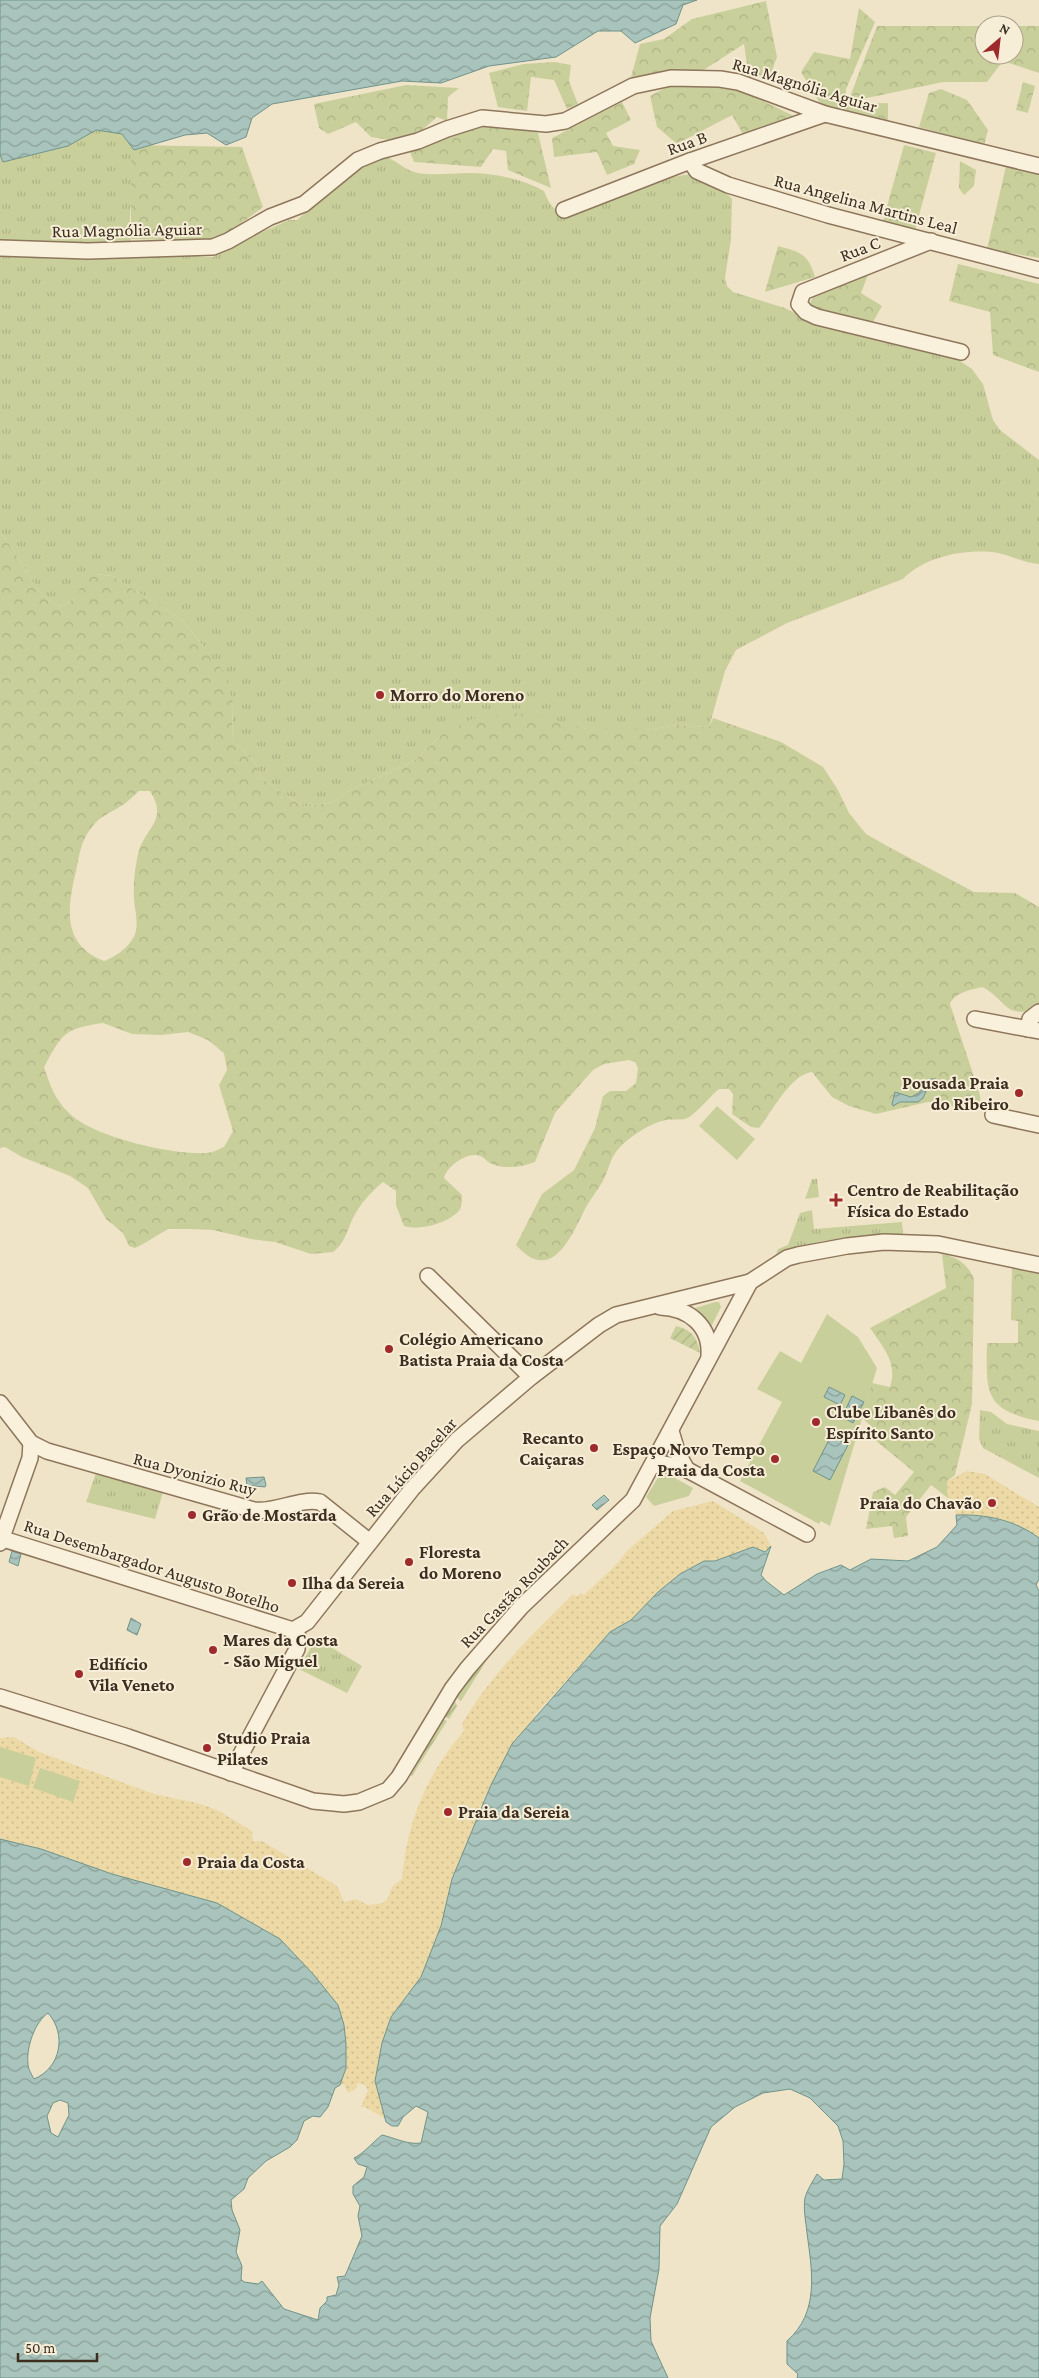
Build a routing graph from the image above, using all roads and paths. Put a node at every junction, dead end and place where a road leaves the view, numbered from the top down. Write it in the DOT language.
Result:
graph roads {
  1 [pos="824,114"];
  2 [pos="690,161"];
  3 [pos="1039,166"];
  4 [pos="564,210"];
  5 [pos="931,241"];
  6 [pos="0,248"];
  7 [pos="1039,270"];
  8 [pos="961,352"];
  9 [pos="1039,1012"];
  10 [pos="975,1019"];
  11 [pos="1033,1030"];
  12 [pos="993,1115"];
  13 [pos="1039,1125"];
  14 [pos="1039,1264"];
  15 [pos="428,1276"];
  16 [pos="750,1282"];
  17 [pos="646,1307"];
  18 [pos="709,1357"];
  19 [pos="530,1377"];
  20 [pos="0,1403"];
  21 [pos="671,1431"];
  22 [pos="31,1443"];
  23 [pos="652,1466"];
  24 [pos="687,1470"];
  25 [pos="807,1534"];
  26 [pos="0,1540"];
  27 [pos="370,1542"];
  28 [pos="293,1630"];
  29 [pos="0,1696"];
  30 [pos="231,1773"];
  1 -- 2 [label="street, Rua B"];
  1 -- 3 [label="street, Rua Magnólia Aguiar"];
  1 -- 6 [label="street, Rua Magnólia Aguiar"];
  2 -- 4 [label="street, Rua B"];
  2 -- 5 [label="street, Rua Angelina Martins Leal"];
  5 -- 7 [label="street, Rua Angelina Martins Leal"];
  5 -- 8 [label="street, Rua C"];
  9 -- 11 [label="street"];
  10 -- 11 [label="street"];
  12 -- 13 [label="street"];
  14 -- 16 [label="street"];
  15 -- 19 [label="street"];
  16 -- 17 [label="street, Rua Lúcio Bacelar"];
  16 -- 18 [label="street, Rua Gastão Roubach"];
  17 -- 18 [label="street"];
  17 -- 19 [label="street, Rua Lúcio Bacelar"];
  18 -- 21 [label="street, Rua Gastão Roubach"];
  19 -- 27 [label="street, Rua Lúcio Bacelar"];
  20 -- 22 [label="street"];
  21 -- 23 [label="street, Rua Gastão Roubach"];
  21 -- 24 [label="street"];
  22 -- 26 [label="street"];
  22 -- 27 [label="street, Rua Dyonizio Ruy"];
  23 -- 24 [label="street"];
  23 -- 30 [label="street, Rua Gastão Roubach"];
  24 -- 25 [label="street"];
  26 -- 28 [label="street, Rua Desembargador Augusto Botelho"];
  27 -- 28 [label="street, Rua Lúcio Bacelar"];
  28 -- 30 [label="street"];
  29 -- 30 [label="street, Rua Gastão Roubach"];
}
